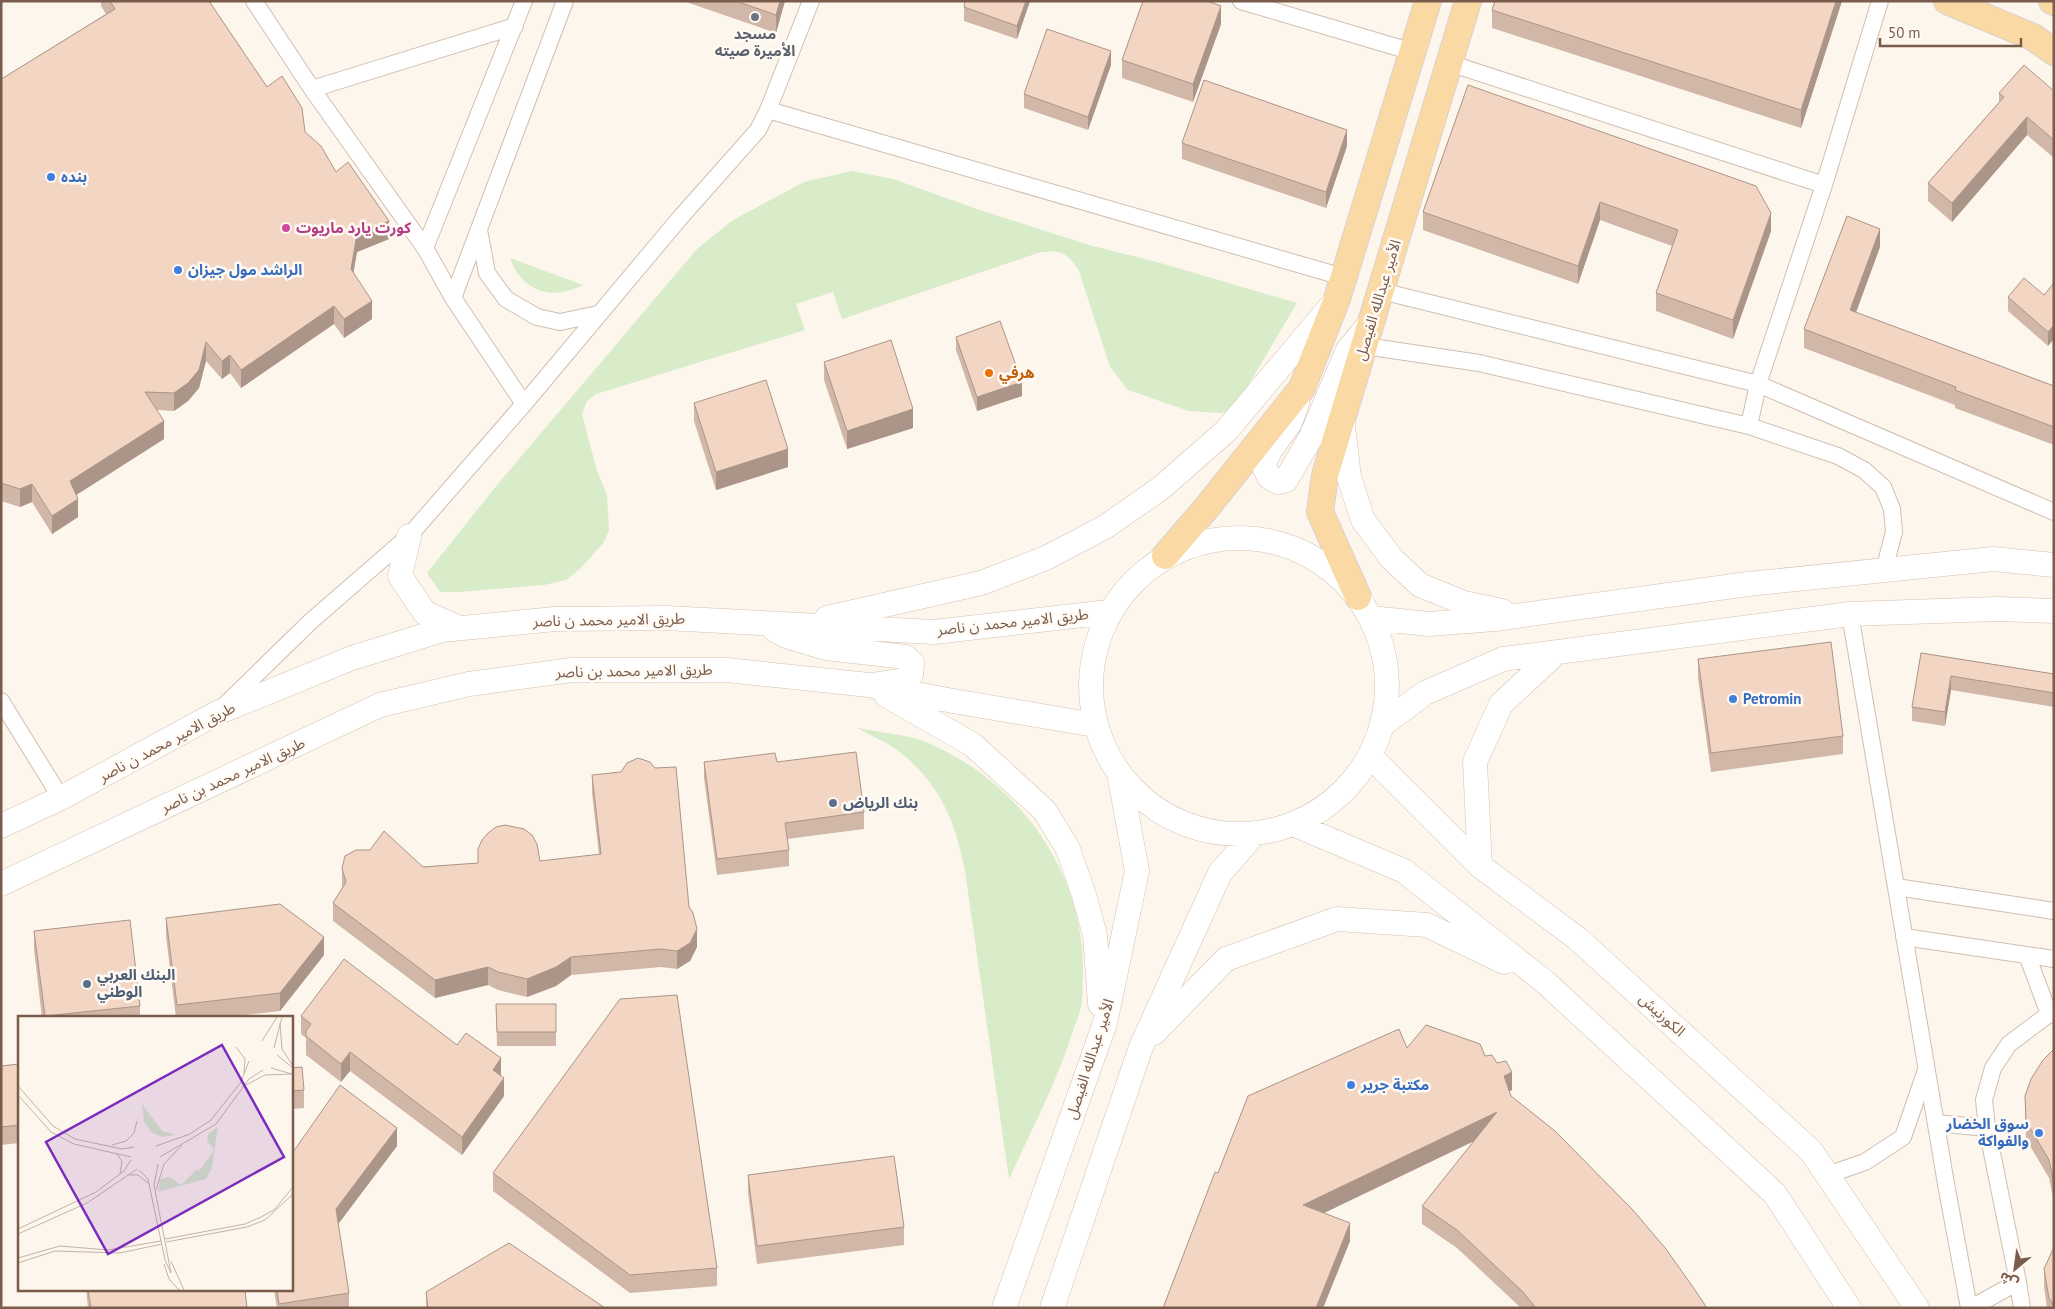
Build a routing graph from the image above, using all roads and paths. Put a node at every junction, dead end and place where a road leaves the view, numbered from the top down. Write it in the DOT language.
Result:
graph roads {
  1 [pos="254,1"];
  2 [pos="524,1"];
  3 [pos="565,1"];
  4 [pos="811,1"];
  5 [pos="1241,1"];
  6 [pos="1428,1"];
  7 [pos="1468,1"];
  8 [pos="1880,1"];
  9 [pos="1947,1"];
  10 [pos="515,26"];
  11 [pos="1413,52"];
  12 [pos="2054,52"];
  13 [pos="1449,64"];
  14 [pos="312,89"];
  15 [pos="768,110"];
  16 [pos="1824,185"];
  17 [pos="479,230"];
  18 [pos="425,248"];
  19 [pos="1340,288"];
  20 [pos="1381,290"];
  21 [pos="453,298"];
  22 [pos="598,314"];
  23 [pos="1372,320"];
  24 [pos="1365,346"];
  25 [pos="1758,384"];
  26 [pos="1302,388"];
  27 [pos="524,404"];
  28 [pos="1342,418"];
  29 [pos="1749,426"];
  30 [pos="2054,512"];
  31 [pos="409,536"];
  32 [pos="1165,556"];
  33 [pos="2054,565"];
  34 [pos="1884,570"];
  35 [pos="1364,607"];
  36 [pos="2054,611"];
  37 [pos="1109,612"];
  38 [pos="1850,614"];
  39 [pos="1521,615"];
  40 [pos="761,623"];
  41 [pos="800,625"];
  42 [pos="462,628"];
  43 [pos="1556,653"];
  44 [pos="869,685"];
  45 [pos="1,701"];
  46 [pos="217,713"];
  47 [pos="1095,725"];
  48 [pos="1382,725"];
  49 [pos="1370,756"];
  50 [pos="1118,773"];
  51 [pos="61,798"];
  52 [pos="1293,824"];
  53 [pos="1,826"];
  54 [pos="1254,834"];
  55 [pos="1480,866"];
  56 [pos="5,883"];
  57 [pos="1896,887"];
  58 [pos="2054,911"];
  59 [pos="1904,937"];
  60 [pos="2027,955"];
  61 [pos="2054,959"];
  62 [pos="1545,982"];
  63 [pos="2051,1014"];
  64 [pos="1101,1034"];
  65 [pos="1141,1047"];
  66 [pos="1927,1068"];
  67 [pos="1936,1122"];
  68 [pos="1987,1128"];
  69 [pos="1827,1175"];
  70 [pos="2018,1282"];
  71 [pos="1004,1308"];
  72 [pos="1052,1308"];
  73 [pos="1849,1308"];
  74 [pos="1916,1308"];
  75 [pos="1970,1308"];
  76 [pos="2022,1308"];
  1 -- 14 [label="street"];
  2 -- 10 [label="street"];
  3 -- 17 [label="street"];
  4 -- 15 [label="street"];
  5 -- 11 [label="street"];
  6 -- 11 [label="main road"];
  7 -- 13 [label="main road, الأمير عبدالله الفيصل"];
  8 -- 16 [label="street"];
  9 -- 12 [label="main road"];
  10 -- 14 [label="street"];
  10 -- 18 [label="street"];
  11 -- 19 [label="main road"];
  13 -- 16 [label="street"];
  13 -- 20 [label="main road, الأمير عبدالله الفيصل"];
  14 -- 18 [label="street"];
  15 -- 19 [label="street"];
  15 -- 22 [label="street"];
  16 -- 25 [label="street"];
  17 -- 21 [label="street"];
  17 -- 22 [label="street"];
  18 -- 21 [label="street"];
  19 -- 26 [label="main road"];
  19 -- 41 [label="main road"];
  20 -- 23 [label="main road, الأمير عبدالله الفيصل"];
  20 -- 25 [label="street"];
  21 -- 27 [label="street"];
  22 -- 27 [label="street"];
  23 -- 24 [label="main road, الأمير عبدالله الفيصل"];
  23 -- 26 [label="main road"];
  24 -- 28 [label="main road, الأمير عبدالله الفيصل"];
  24 -- 29 [label="street"];
  25 -- 29 [label="street"];
  25 -- 30 [label="street"];
  26 -- 32 [label="main road"];
  27 -- 31 [label="street"];
  28 -- 35 [label="main road, الأمير عبدالله الفيصل"];
  28 -- 39 [label="main road"];
  29 -- 34 [label="street"];
  31 -- 42 [label="main road"];
  31 -- 46 [label="street"];
  32 -- 35 [label="main road"];
  32 -- 37 [label="main road"];
  33 -- 34 [label="main road"];
  34 -- 39 [label="main road"];
  35 -- 39 [label="main road"];
  35 -- 48 [label="main road"];
  36 -- 38 [label="main road"];
  37 -- 41 [label="main road, طريق الامير محمد ن ناصر"];
  37 -- 47 [label="main road"];
  38 -- 43 [label="main road"];
  38 -- 57 [label="street"];
  40 -- 41 [label="main road, طريق الامير محمد ن ناصر"];
  40 -- 42 [label="main road, طريق الامير محمد ن ناصر"];
  40 -- 44 [label="main road"];
  42 -- 46 [label="main road, طريق الامير محمد ن ناصر"];
  43 -- 48 [label="main road"];
  43 -- 55 [label="main road"];
  44 -- 47 [label="main road, طريق الامير محمد بن ناصر"];
  44 -- 56 [label="main road, طريق الامير محمد بن ناصر"];
  44 -- 64 [label="main road"];
  45 -- 51 [label="street"];
  46 -- 51 [label="main road, طريق الامير محمد ن ناصر"];
  47 -- 50 [label="main road"];
  48 -- 49 [label="main road"];
  49 -- 52 [label="main road"];
  49 -- 55 [label="main road, الكورنيش"];
  50 -- 54 [label="main road"];
  50 -- 64 [label="main road, الأمير عبدالله الفيصل"];
  51 -- 53 [label="main road, طريق الامير محمد ن ناصر"];
  52 -- 54 [label="main road"];
  52 -- 62 [label="main road"];
  54 -- 65 [label="main road"];
  55 -- 69 [label="main road, الكورنيش"];
  57 -- 58 [label="street"];
  57 -- 59 [label="street"];
  59 -- 60 [label="street"];
  59 -- 66 [label="street"];
  60 -- 61 [label="street"];
  60 -- 63 [label="street"];
  62 -- 65 [label="main road"];
  62 -- 73 [label="main road"];
  63 -- 68 [label="street"];
  64 -- 71 [label="main road, الأمير عبدالله الفيصل"];
  65 -- 72 [label="main road"];
  66 -- 67 [label="street"];
  66 -- 69 [label="street"];
  67 -- 68 [label="street"];
  67 -- 75 [label="street"];
  68 -- 70 [label="street"];
  69 -- 74 [label="main road, الكورنيش"];
  70 -- 75 [label="street"];
  70 -- 76 [label="street"];
}
